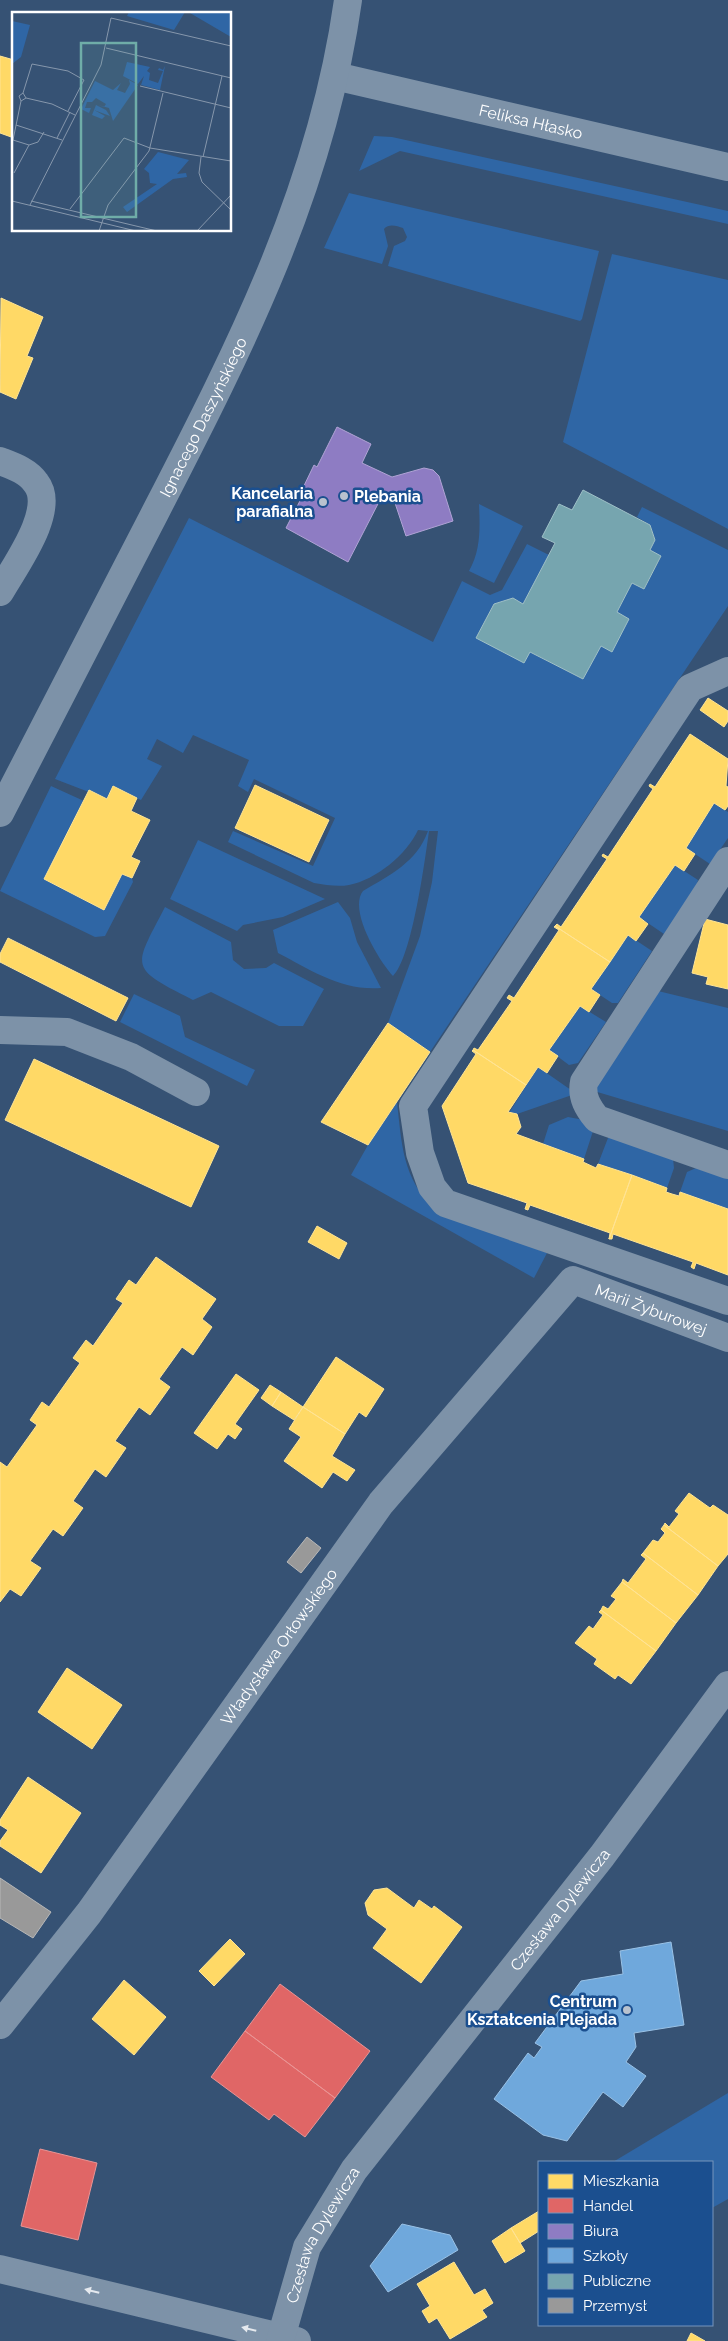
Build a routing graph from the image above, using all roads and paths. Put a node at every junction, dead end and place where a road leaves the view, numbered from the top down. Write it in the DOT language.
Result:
graph roads {
  1 [pos="348,0"];
  2 [pos="335,76"];
  3 [pos="728,167"];
  4 [pos="0,460"];
  5 [pos="0,592"];
  6 [pos="728,671"];
  7 [pos="0,813"];
  8 [pos="728,861"];
  9 [pos="720,885"];
  10 [pos="0,1030"];
  11 [pos="196,1092"];
  12 [pos="728,1165"];
  13 [pos="573,1280"];
  14 [pos="728,1301"];
  15 [pos="728,1338"];
  16 [pos="728,1685"];
  17 [pos="0,2025"];
  18 [pos="0,2269"];
  19 [pos="286,2340"];
  1 -- 2 [label="street, Ignacego Daszyńskiego"];
  2 -- 3 [label="street, Feliksa Hłasko"];
  2 -- 7 [label="street, Ignacego Daszyńskiego"];
  4 -- 5 [label="street"];
  6 -- 14 [label="street"];
  8 -- 9 [label="street"];
  9 -- 12 [label="street"];
  10 -- 11 [label="street"];
  13 -- 15 [label="street, Marii Żyburowej"];
  13 -- 17 [label="street, Władysława Orłowskiego"];
  16 -- 19 [label="street, Czesława Dylewicza"];
  19 -- 18 [label="street, one-way"];
}
